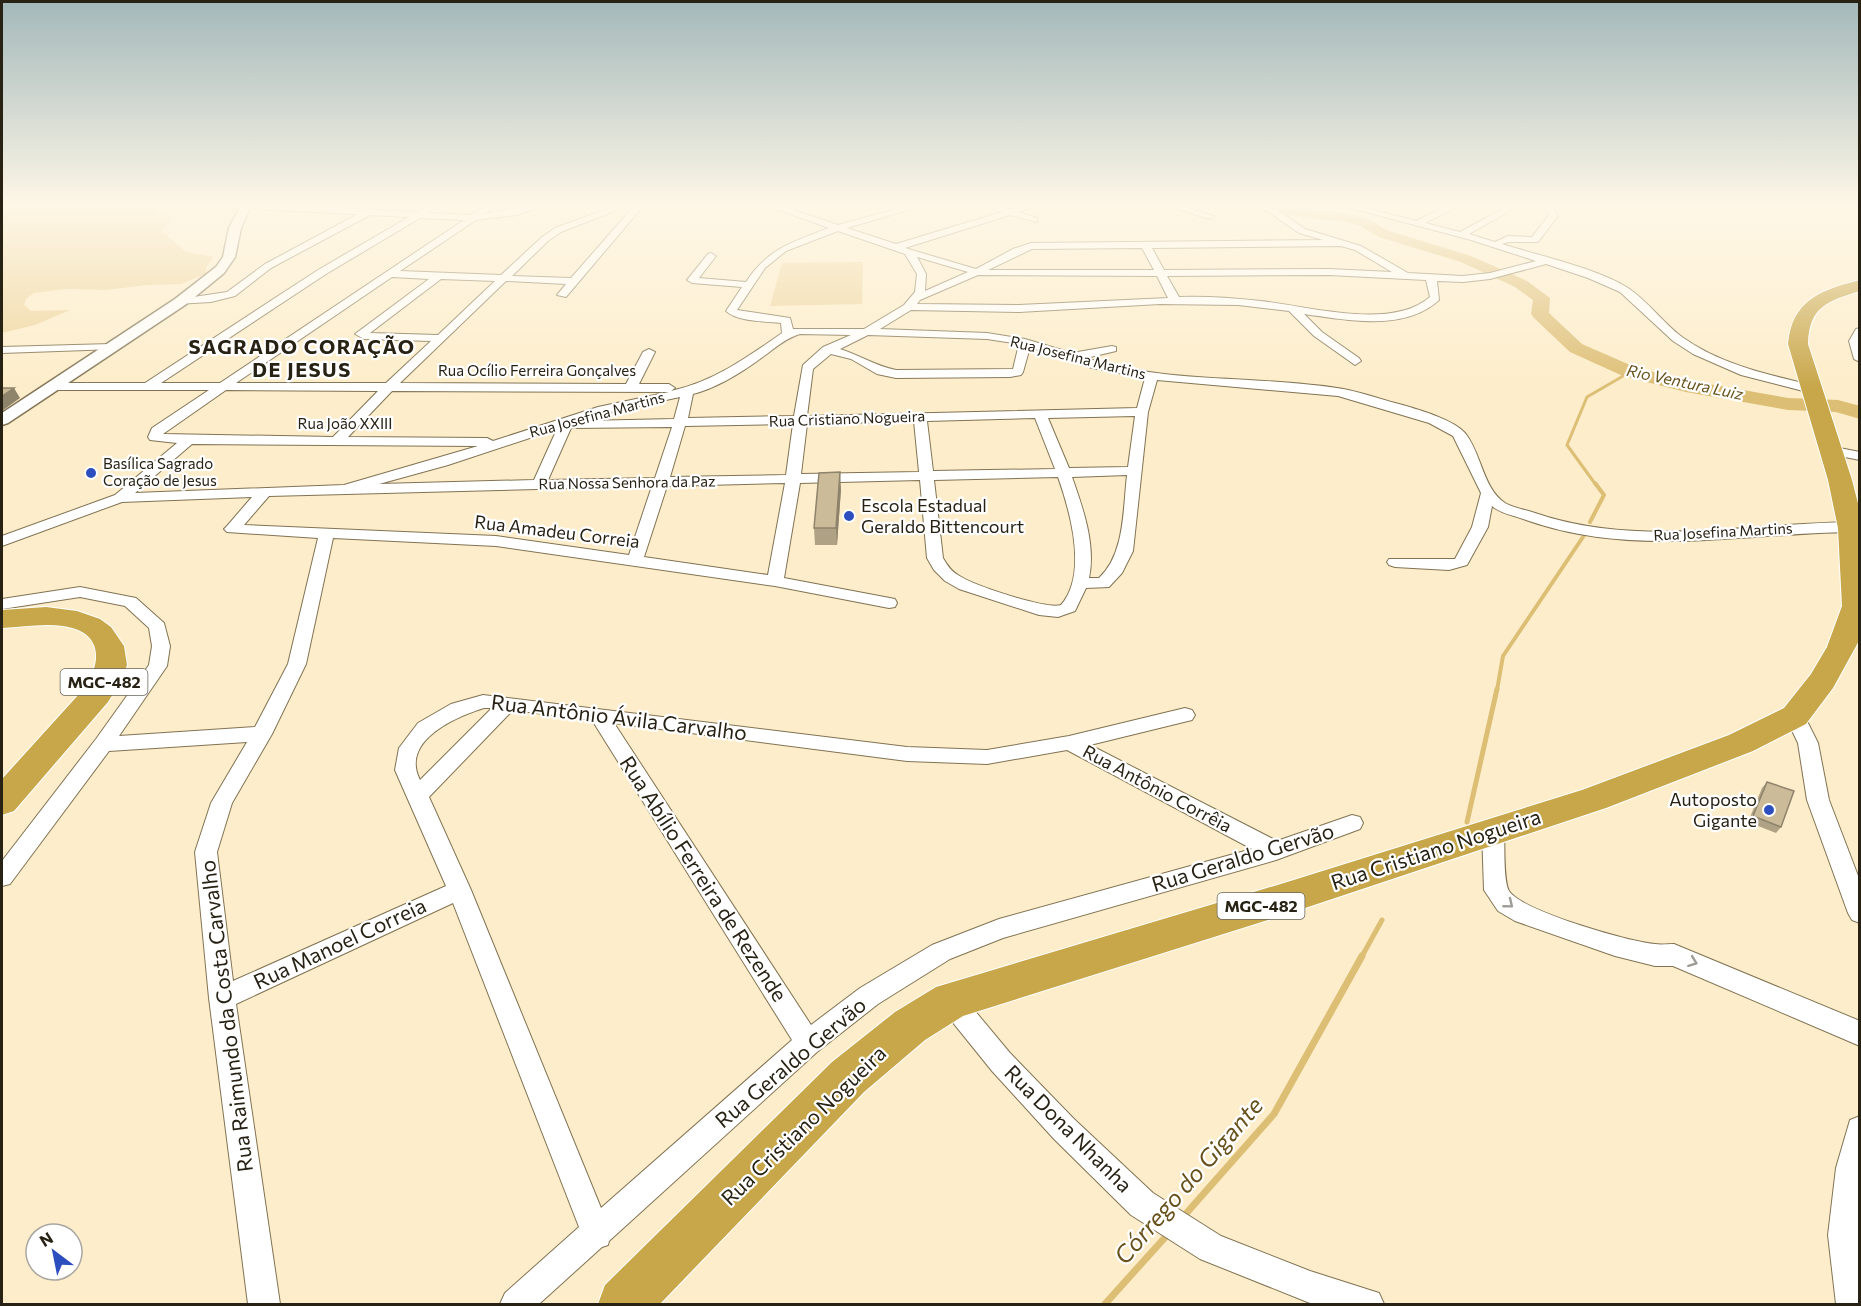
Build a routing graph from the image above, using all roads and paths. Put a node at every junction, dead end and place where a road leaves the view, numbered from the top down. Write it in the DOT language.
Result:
graph roads {
  1 [pos="223,266"];
  2 [pos="268,266"];
  3 [pos="332,266"];
  4 [pos="399,266"];
  5 [pos="516,266"];
  6 [pos="587,266"];
  7 [pos="703,266"];
  8 [pos="761,266"];
  9 [pos="917,266"];
  10 [pos="958,266"];
  11 [pos="988,266"];
  12 [pos="1156,266"];
  13 [pos="1390,266"];
  14 [pos="1529,266"];
  15 [pos="1564,266"];
  16 [pos="977,272"];
  17 [pos="1159,273"];
  18 [pos="387,274"];
  19 [pos="439,276"];
  20 [pos="1408,277"];
  21 [pos="503,278"];
  22 [pos="1431,278"];
  23 [pos="574,281"];
  24 [pos="749,285"];
  25 [pos="1860,285"];
  26 [pos="562,295"];
  27 [pos="920,297"];
  28 [pos="1860,297"];
  29 [pos="180,302"];
  30 [pos="1176,302"];
  31 [pos="910,308"];
  32 [pos="1292,308"];
  33 [pos="1806,313"];
  34 [pos="1860,331"];
  35 [pos="866,332"];
  36 [pos="788,334"];
  37 [pos="441,338"];
  38 [pos="1025,342"];
  39 [pos="111,347"];
  40 [pos="827,349"];
  41 [pos="1112,349"];
  42 [pos="2,350"];
  43 [pos="649,352"];
  44 [pos="1070,357"];
  45 [pos="1860,359"];
  46 [pos="1355,361"];
  47 [pos="1152,376"];
  48 [pos="52,386"];
  49 [pos="147,386"];
  50 [pos="223,386"];
  51 [pos="389,387"];
  52 [pos="630,387"];
  53 [pos="693,390"];
  54 [pos="1814,401"];
  55 [pos="1142,412"];
  56 [pos="1040,414"];
  57 [pos="920,417"];
  58 [pos="2,420"];
  59 [pos="800,421"];
  60 [pos="680,423"];
  61 [pos="558,426"];
  62 [pos="189,440"];
  63 [pos="338,440"];
  64 [pos="500,442"];
  65 [pos="1829,450"];
  66 [pos="1860,456"];
  67 [pos="1135,471"];
  68 [pos="1062,473"];
  69 [pos="925,477"];
  70 [pos="793,479"];
  71 [pos="662,482"];
  72 [pos="539,485"];
  73 [pos="344,489"];
  74 [pos="265,492"];
  75 [pos="1488,493"];
  76 [pos="120,498"];
  77 [pos="1857,528"];
  78 [pos="326,535"];
  79 [pos="2,540"];
  80 [pos="635,562"];
  81 [pos="1395,562"];
  82 [pos="775,581"];
  83 [pos="1081,583"];
  84 [pos="889,603"];
  85 [pos="2,604"];
  86 [pos="2,619"];
  87 [pos="509,703"];
  88 [pos="1185,715"];
  89 [pos="599,716"];
  90 [pos="1795,716"];
  91 [pos="262,734"];
  92 [pos="1069,743"];
  93 [pos="103,744"];
  94 [pos="418,795"];
  95 [pos="2,802"];
  96 [pos="1352,823"];
  97 [pos="1493,831"];
  98 [pos="1276,852"];
  99 [pos="2,877"];
  100 [pos="459,890"];
  101 [pos="1860,913"];
  102 [pos="222,998"];
  103 [pos="951,1001"];
  104 [pos="1860,1034"];
  105 [pos="808,1043"];
  106 [pos="1860,1130"];
  107 [pos="597,1234"];
  108 [pos="1851,1236"];
  109 [pos="264,1305"];
  110 [pos="516,1305"];
  111 [pos="624,1305"];
  112 [pos="1368,1305"];
  113 [pos="1852,1305"];
  1 -- 29 [label="street"];
  2 -- 29 [label="street"];
  3 -- 49 [label="street"];
  4 -- 18 [label="street"];
  5 -- 21 [label="street"];
  6 -- 23 [label="street"];
  7 -- 24 [label="street"];
  8 -- 24 [label="street"];
  9 -- 27 [label="street"];
  10 -- 16 [label="street"];
  11 -- 16 [label="street"];
  12 -- 17 [label="street"];
  13 -- 20 [label="street"];
  14 -- 22 [label="street"];
  15 -- 54 [label="street"];
  16 -- 17 [label="street"];
  16 -- 27 [label="street"];
  17 -- 20 [label="street"];
  17 -- 30 [label="street"];
  18 -- 19 [label="street"];
  18 -- 50 [label="street"];
  19 -- 21 [label="street"];
  19 -- 37 [label="street"];
  20 -- 22 [label="street"];
  21 -- 23 [label="street"];
  21 -- 37 [label="street"];
  22 -- 32 [label="street"];
  23 -- 26 [label="street"];
  24 -- 36 [label="street"];
  25 -- 33 [label="highway"];
  27 -- 31 [label="street"];
  28 -- 33 [label="highway"];
  29 -- 39 [label="street"];
  30 -- 31 [label="street"];
  30 -- 32 [label="street"];
  31 -- 35 [label="street"];
  32 -- 46 [label="street"];
  33 -- 54 [label="highway, MGC-482"];
  34 -- 45 [label="street"];
  35 -- 36 [label="street, Rua Josefina Martins"];
  35 -- 38 [label="street, Rua Josefina Martins"];
  35 -- 40 [label="street"];
  36 -- 53 [label="street, Rua Josefina Martins"];
  37 -- 51 [label="street"];
  38 -- 40 [label="street"];
  38 -- 44 [label="street, Rua Josefina Martins"];
  39 -- 42 [label="street"];
  39 -- 48 [label="street"];
  40 -- 59 [label="street"];
  41 -- 44 [label="street"];
  43 -- 52 [label="street"];
  44 -- 47 [label="street, Rua Josefina Martins"];
  47 -- 55 [label="street"];
  47 -- 75 [label="street, Rua Josefina Martins"];
  48 -- 49 [label="street, Rua Ocílio Ferreira Gonçalves"];
  48 -- 58 [label="street"];
  49 -- 50 [label="street, Rua Ocílio Ferreira Gonçalves"];
  50 -- 51 [label="street, Rua Ocílio Ferreira Gonçalves"];
  50 -- 62 [label="street, Rua João XXIII"];
  51 -- 52 [label="street, Rua Ocílio Ferreira Gonçalves"];
  51 -- 63 [label="street"];
  52 -- 53 [label="street, Rua Ocílio Ferreira Gonçalves"];
  53 -- 60 [label="street"];
  53 -- 61 [label="street, Rua Josefina Martins"];
  54 -- 65 [label="highway, Rua Cristiano Nogueira / MGC-482"];
  55 -- 56 [label="street, Rua Cristiano Nogueira"];
  55 -- 67 [label="street"];
  56 -- 57 [label="street, Rua Cristiano Nogueira"];
  56 -- 68 [label="street"];
  57 -- 59 [label="street, Rua Cristiano Nogueira"];
  57 -- 69 [label="street"];
  59 -- 60 [label="street, Rua Cristiano Nogueira"];
  59 -- 70 [label="street"];
  60 -- 61 [label="street, Rua Cristiano Nogueira"];
  60 -- 71 [label="street"];
  61 -- 64 [label="street, Rua Josefina Martins"];
  61 -- 72 [label="street"];
  62 -- 63 [label="street, Rua João XXIII"];
  62 -- 76 [label="street"];
  63 -- 64 [label="street, Rua João XXIII"];
  64 -- 73 [label="street, Rua Josefina Martins"];
  65 -- 66 [label="street"];
  65 -- 77 [label="highway, Rua Cristiano Nogueira / MGC-482"];
  67 -- 68 [label="street, Rua Nossa Senhora da Paz"];
  67 -- 83 [label="street"];
  68 -- 69 [label="street, Rua Nossa Senhora da Paz"];
  68 -- 83 [label="street"];
  69 -- 70 [label="street, Rua Nossa Senhora da Paz"];
  69 -- 83 [label="street"];
  70 -- 71 [label="street, Rua Nossa Senhora da Paz"];
  70 -- 82 [label="street"];
  71 -- 72 [label="street, Rua Nossa Senhora da Paz"];
  71 -- 80 [label="street"];
  72 -- 73 [label="street, Rua Nossa Senhora da Paz"];
  73 -- 74 [label="street, Rua Nossa Senhora da Paz"];
  74 -- 76 [label="street, Rua Nossa Senhora da Paz"];
  74 -- 78 [label="street, Rua Amadeu Correia"];
  75 -- 77 [label="street, Rua Josefina Martins"];
  75 -- 81 [label="street"];
  76 -- 79 [label="street"];
  77 -- 90 [label="highway, Rua Cristiano Nogueira / MGC-482"];
  78 -- 80 [label="street, Rua Amadeu Correia"];
  78 -- 91 [label="street, Rua Raimundo da Costa Carvalho"];
  80 -- 82 [label="street, Rua Amadeu Correia"];
  82 -- 84 [label="street, Rua Amadeu Correia"];
  85 -- 93 [label="street"];
  86 -- 95 [label="highway, MGC-482"];
  87 -- 89 [label="street, Rua Antônio Ávila Carvalho"];
  87 -- 94 [label="street"];
  87 -- 94 [label="street, Rua Antônio Ávila Carvalho"];
  88 -- 92 [label="street, Rua Antônio Ávila Carvalho"];
  89 -- 92 [label="street, Rua Antônio Ávila Carvalho"];
  89 -- 105 [label="street, Rua Abílio Ferreira de Rezende"];
  90 -- 97 [label="highway, Rua Cristiano Nogueira / MGC-482"];
  90 -- 101 [label="street"];
  91 -- 93 [label="street"];
  91 -- 102 [label="street, Rua Raimundo da Costa Carvalho"];
  92 -- 98 [label="street, Rua Antônio Corrêia"];
  93 -- 99 [label="street"];
  94 -- 100 [label="street, Rua Antônio Ávila Carvalho"];
  96 -- 98 [label="street, Rua Geraldo Gervão"];
  97 -- 103 [label="highway, Rua Cristiano Nogueira / MGC-482"];
  97 -- 104 [label="street, one-way"];
  98 -- 105 [label="street, Rua Geraldo Gervão"];
  100 -- 102 [label="street, Rua Manoel Correia"];
  100 -- 107 [label="street, Rua Antônio Ávila Carvalho"];
  102 -- 109 [label="street, Rua Raimundo da Costa Carvalho"];
  103 -- 111 [label="highway, Rua Cristiano Nogueira / MGC-482"];
  103 -- 112 [label="street, Rua Dona Nhanha"];
  105 -- 107 [label="street, Rua Geraldo Gervão"];
  106 -- 108 [label="street"];
  107 -- 110 [label="street, Rua Geraldo Gervão"];
  108 -- 113 [label="street"];
}
